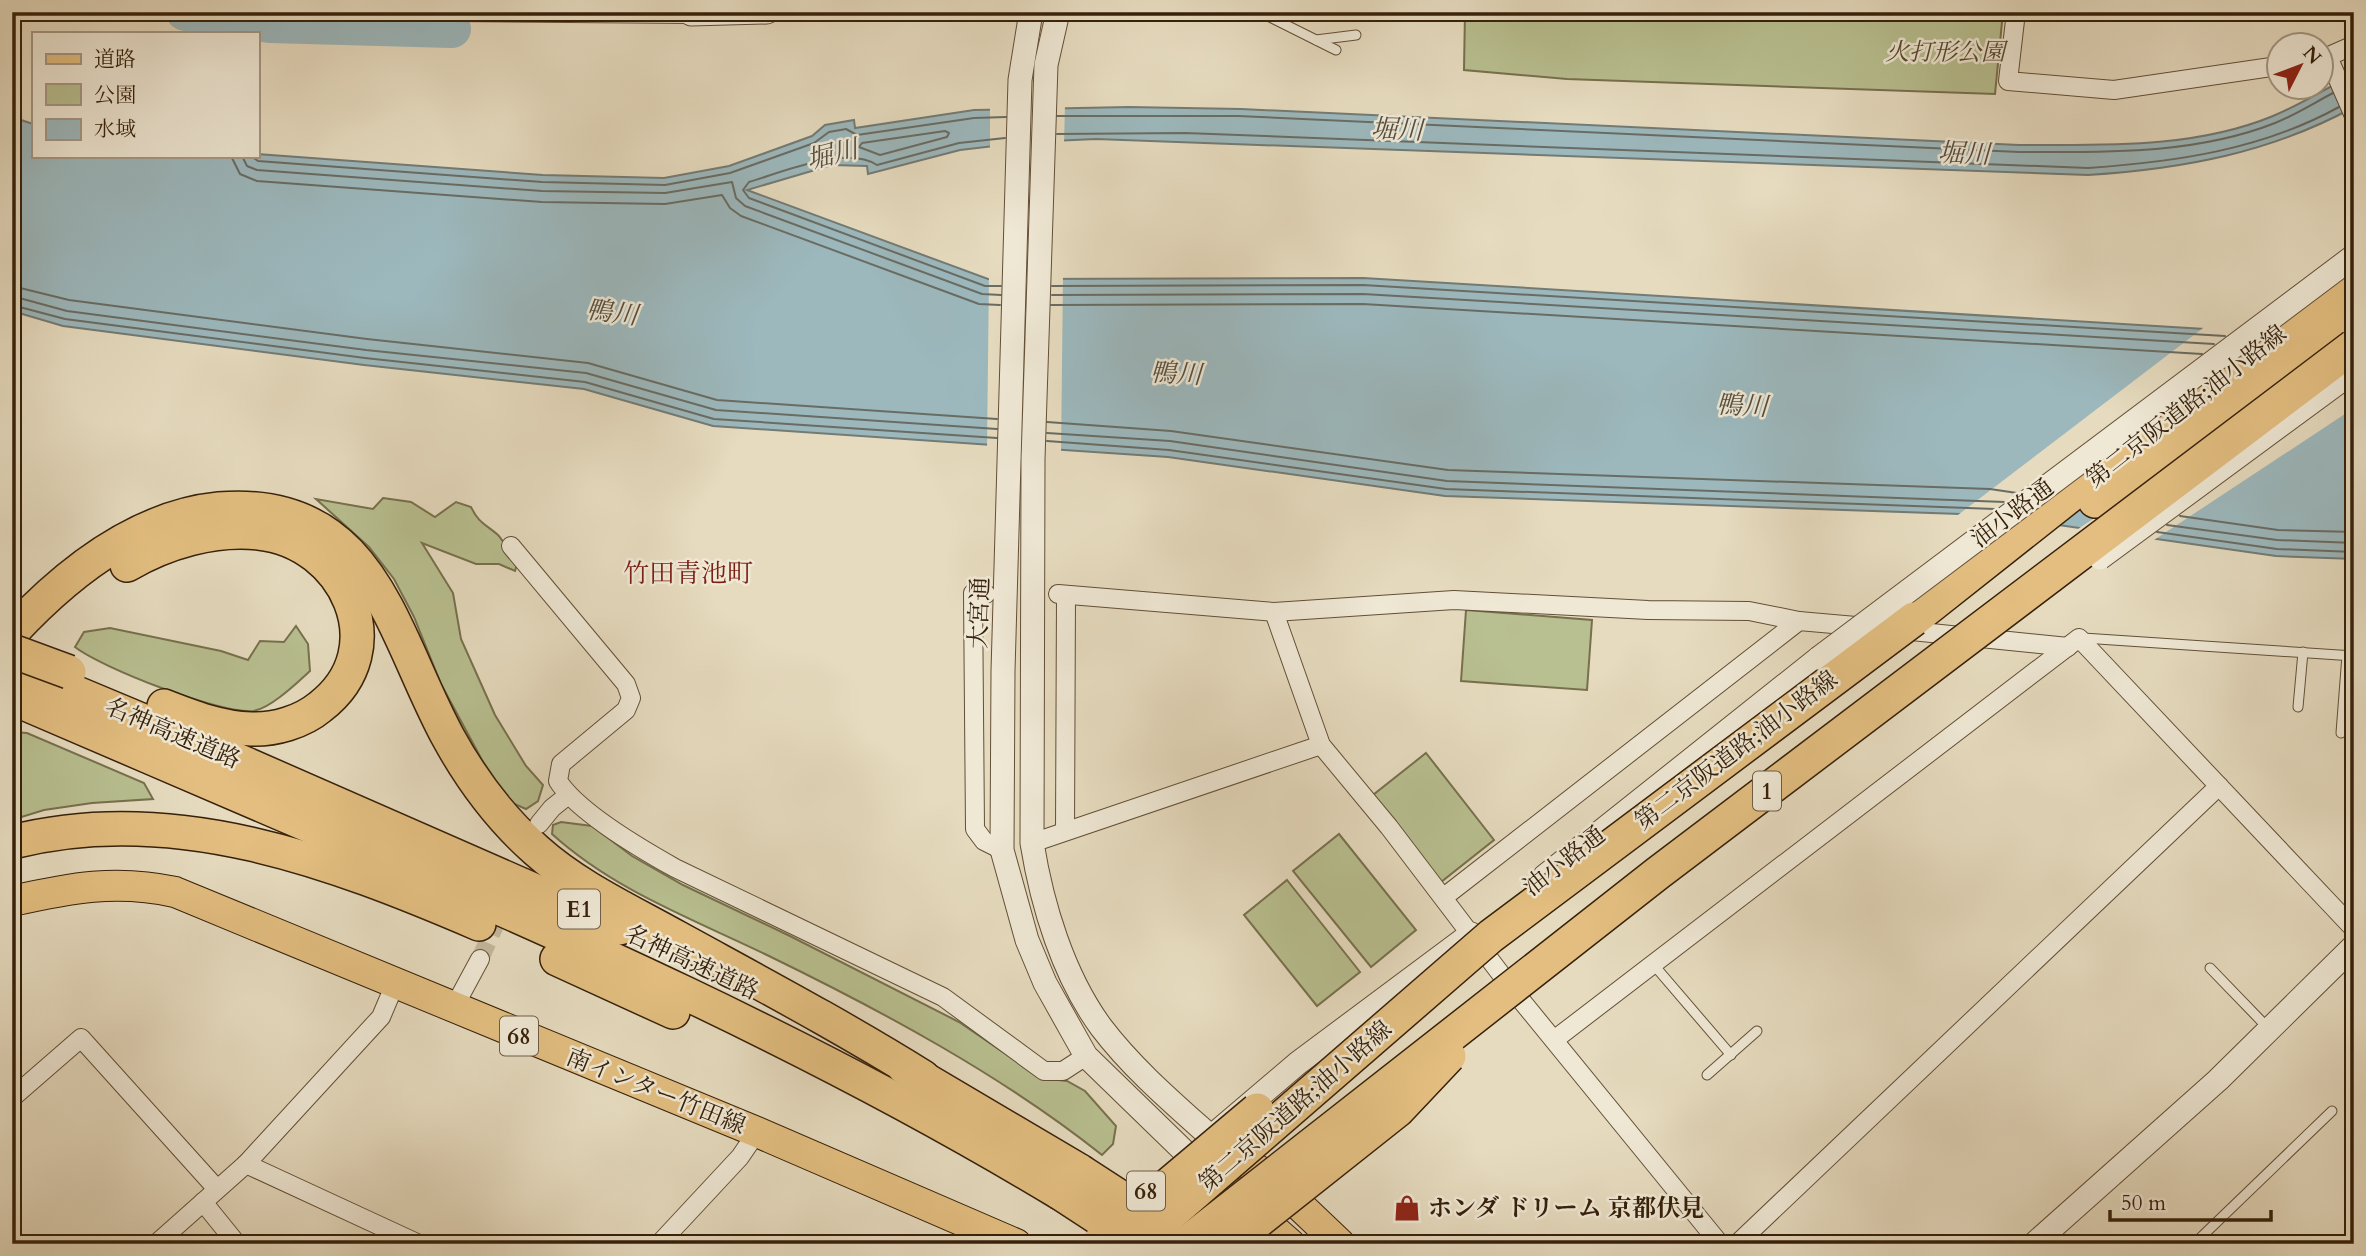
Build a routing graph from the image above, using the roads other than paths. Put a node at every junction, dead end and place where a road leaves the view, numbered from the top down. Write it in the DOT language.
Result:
graph roads {
  1 [pos="452,12"];
  2 [pos="767,12"];
  3 [pos="1031,12"];
  4 [pos="1058,12"];
  5 [pos="1260,12"];
  6 [pos="2016,12"];
  7 [pos="690,13"];
  8 [pos="1356,35"];
  9 [pos="1315,40"];
  10 [pos="2354,45"];
  11 [pos="1336,50"];
  12 [pos="2334,55"];
  13 [pos="2264,68"];
  14 [pos="2334,77"];
  15 [pos="2354,116"];
  16 [pos="2354,256"];
  17 [pos="2354,278"];
  18 [pos="2354,312"];
  19 [pos="2354,346"];
  20 [pos="2354,370"];
  21 [pos="511,545"];
  22 [pos="986,593"];
  23 [pos="1274,612"];
  24 [pos="1914,619"];
  25 [pos="1799,621"];
  26 [pos="12,632"];
  27 [pos="2073,642"];
  28 [pos="12,651"];
  29 [pos="2303,652"];
  30 [pos="2350,656"];
  31 [pos="12,665"];
  32 [pos="46,691"];
  33 [pos="2298,707"];
  34 [pos="2342,733"];
  35 [pos="1321,745"];
  36 [pos="2219,786"];
  37 [pos="567,796"];
  38 [pos="540,824"];
  39 [pos="1065,831"];
  40 [pos="12,842"];
  41 [pos="1032,843"];
  42 [pos="1002,850"];
  43 [pos="1444,898"];
  44 [pos="12,901"];
  45 [pos="2354,929"];
  46 [pos="1481,935"];
  47 [pos="2354,946"];
  48 [pos="480,959"];
  49 [pos="1653,964"];
  50 [pos="2210,968"];
  51 [pos="394,985"];
  52 [pos="1520,986"];
  53 [pos="453,1009"];
  54 [pos="2269,1029"];
  55 [pos="1756,1031"];
  56 [pos="1554,1040"];
  57 [pos="1731,1055"];
  58 [pos="1086,1056"];
  59 [pos="1707,1075"];
  60 [pos="923,1077"];
  61 [pos="12,1098"];
  62 [pos="2332,1111"];
  63 [pos="757,1132"];
  64 [pos="981,1145"];
  65 [pos="1200,1146"];
  66 [pos="246,1164"];
  67 [pos="1070,1182"];
  68 [pos="1277,1184"];
  69 [pos="217,1189"];
  70 [pos="203,1202"];
  71 [pos="1247,1207"];
  72 [pos="156,1244"];
  73 [pos="237,1244"];
  74 [pos="419,1244"];
  75 [pos="659,1244"];
  76 [pos="1016,1244"];
  77 [pos="1081,1244"];
  78 [pos="1098,1244"];
  79 [pos="1136,1244"];
  80 [pos="1188,1244"];
  81 [pos="1205,1244"];
  82 [pos="1229,1244"];
  83 [pos="1290,1244"];
  84 [pos="1340,1244"];
  85 [pos="1720,1244"];
  86 [pos="1737,1244"];
  87 [pos="2034,1244"];
  88 [pos="2194,1244"];
  1 -- 7 [label="street"];
  2 -- 7 [label="street"];
  3 -- 42 [label="street, 大宮通"];
  4 -- 41 [label="street"];
  5 -- 9 [label="lane"];
  6 -- 13 [label="street"];
  8 -- 9 [label="lane"];
  9 -- 11 [label="lane"];
  10 -- 12 [label="street"];
  14 -- 15 [label="street"];
  16 -- 46 [label="street, 油小路通, bridge"];
  17 -- 24 [label="highway, 第二京阪道路;油小路線 / 1"];
  18 -- 24 [label="highway"];
  19 -- 52 [label="highway, 第二京阪道路;油小路線 / 1, bridge"];
  20 -- 52 [label="street, bridge"];
  21 -- 37 [label="street"];
  22 -- 42 [label="street"];
  23 -- 25 [label="street"];
  23 -- 35 [label="street"];
  23 -- 39 [label="street"];
  24 -- 46 [label="highway, 第二京阪道路;油小路線 / 1, bridge"];
  25 -- 27 [label="street"];
  25 -- 43 [label="street"];
  26 -- 60 [label="highway"];
  27 -- 29 [label="lane"];
  27 -- 36 [label="street"];
  27 -- 49 [label="street"];
  28 -- 32 [label="highway, bridge"];
  29 -- 30 [label="lane"];
  29 -- 33 [label="lane"];
  30 -- 34 [label="lane"];
  31 -- 32 [label="highway, 名神高速道路 / E1"];
  31 -- 32 [label="highway"];
  32 -- 60 [label="highway, 名神高速道路 / E1"];
  32 -- 64 [label="highway, 名神高速道路 / E1"];
  35 -- 39 [label="street"];
  35 -- 43 [label="street"];
  36 -- 45 [label="street"];
  36 -- 86 [label="street"];
  37 -- 38 [label="street"];
  37 -- 58 [label="street"];
  39 -- 41 [label="street"];
  40 -- 64 [label="highway"];
  41 -- 65 [label="street"];
  42 -- 58 [label="street, 大宮通"];
  43 -- 46 [label="street"];
  44 -- 51 [label="main road, 南インター竹田線 / 68"];
  46 -- 52 [label="street"];
  46 -- 65 [label="street, 油小路通"];
  46 -- 78 [label="highway, bridge"];
  46 -- 79 [label="highway, 第二京阪道路;油小路線 / 1, bridge"];
  47 -- 54 [label="street"];
  48 -- 53 [label="street"];
  49 -- 56 [label="street"];
  49 -- 57 [label="lane"];
  50 -- 54 [label="lane"];
  51 -- 53 [label="main road, 南インター竹田線 / 68"];
  51 -- 66 [label="street"];
  52 -- 56 [label="street"];
  52 -- 68 [label="street"];
  52 -- 80 [label="highway, 第二京阪道路;油小路線 / 1, bridge"];
  52 -- 82 [label="highway, bridge"];
  53 -- 63 [label="main road, 南インター竹田線 / 68"];
  54 -- 87 [label="street"];
  55 -- 57 [label="lane"];
  56 -- 85 [label="street"];
  57 -- 59 [label="lane"];
  58 -- 65 [label="street, 大宮通"];
  60 -- 67 [label="highway, 名神高速道路 / E1"];
  61 -- 69 [label="street"];
  62 -- 88 [label="lane"];
  63 -- 75 [label="street"];
  63 -- 76 [label="main road, 南インター竹田線 / 68"];
  64 -- 67 [label="highway, 名神高速道路 / E1"];
  65 -- 68 [label="main road"];
  65 -- 71 [label="main road, 68"];
  65 -- 77 [label="main road, 油小路通 / 68"];
  66 -- 69 [label="street"];
  66 -- 74 [label="street"];
  67 -- 79 [label="highway, 名神高速道路 / E1, bridge"];
  67 -- 80 [label="highway, 名神高速道路 / E1, bridge"];
  68 -- 71 [label="main road"];
  68 -- 84 [label="main road"];
  69 -- 70 [label="street"];
  70 -- 72 [label="street"];
  70 -- 73 [label="street"];
  71 -- 81 [label="main road"];
  71 -- 83 [label="main road, 68"];
}
